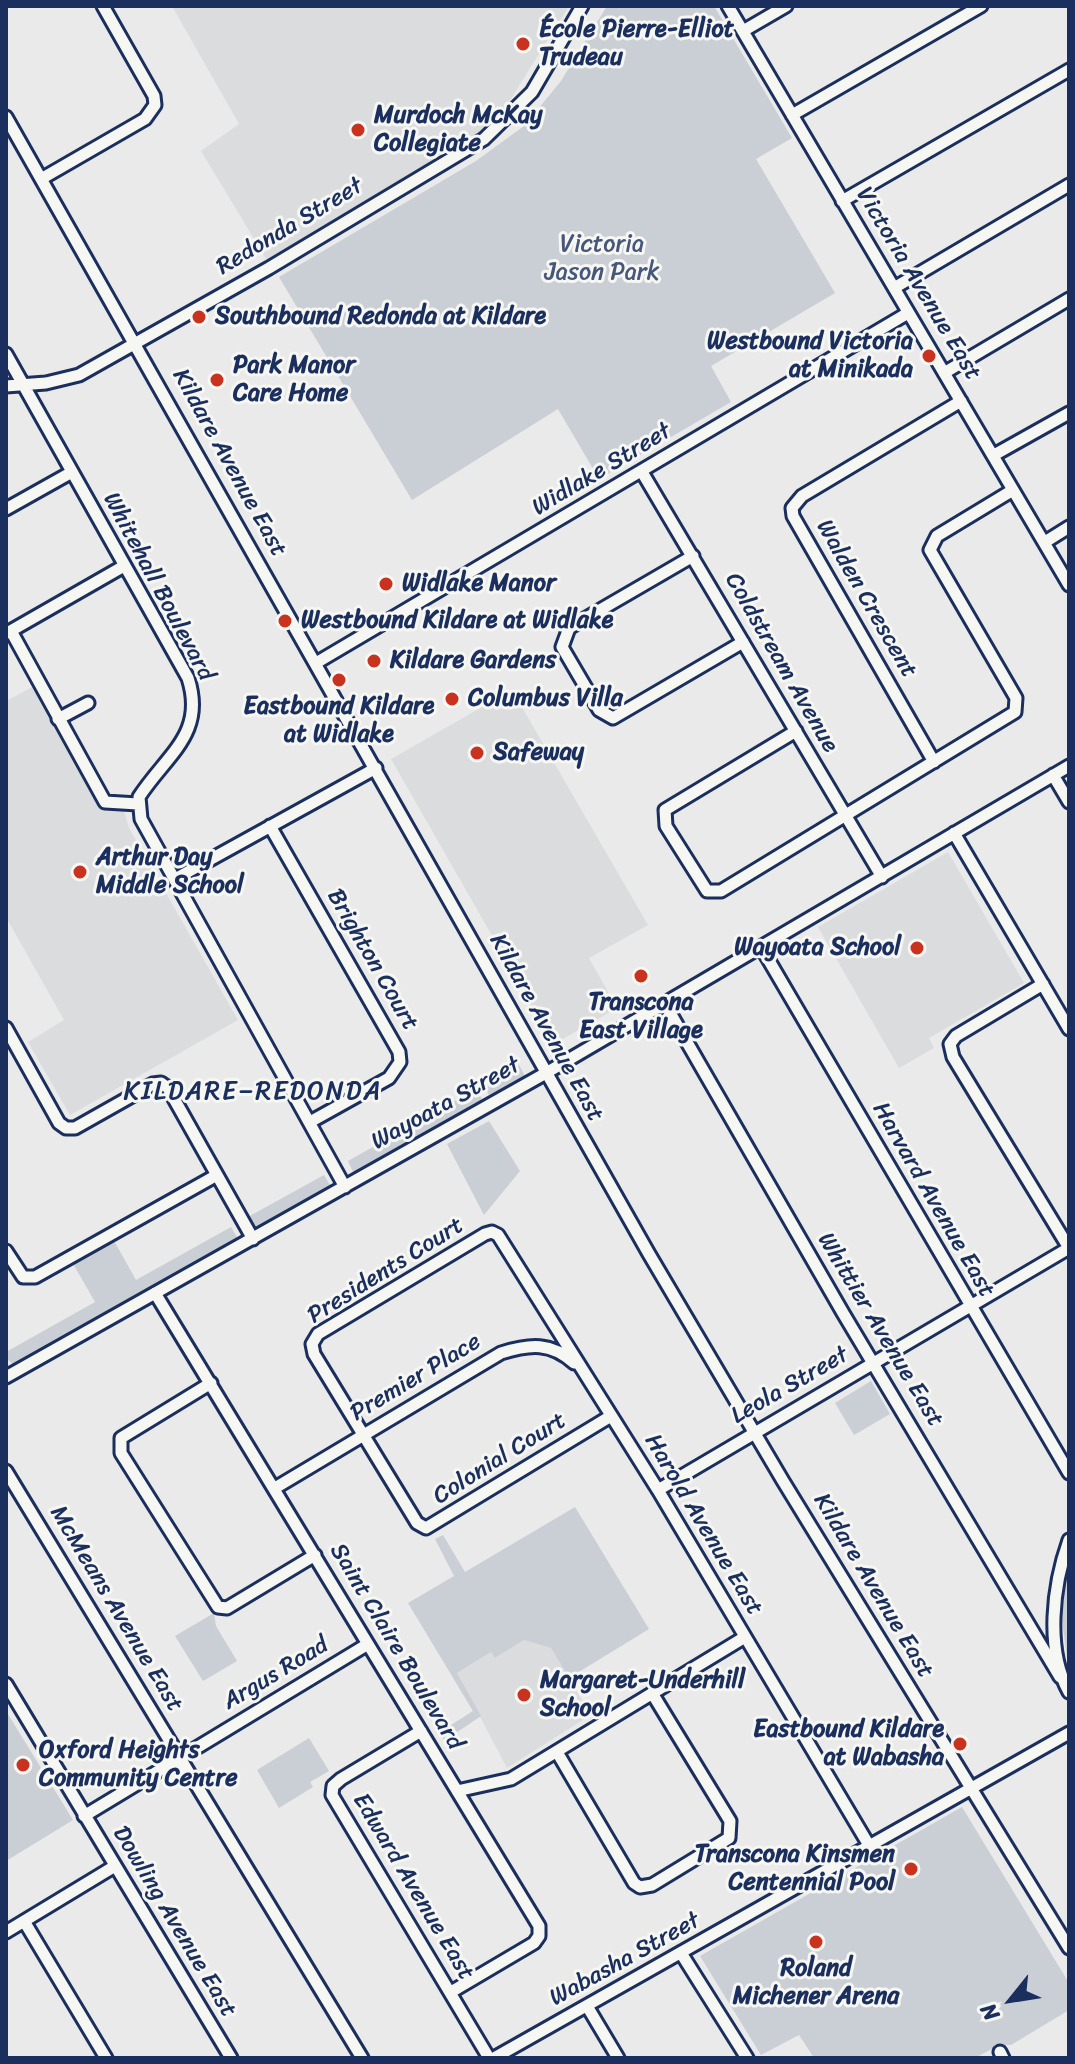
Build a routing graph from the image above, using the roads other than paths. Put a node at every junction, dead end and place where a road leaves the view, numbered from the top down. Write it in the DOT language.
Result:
graph roads {
  1 [pos="103,6"];
  2 [pos="582,6"];
  3 [pos="728,6"];
  4 [pos="786,6"];
  5 [pos="981,6"];
  6 [pos="743,31"];
  7 [pos="1069,70"];
  8 [pos="792,115"];
  9 [pos="6,117"];
  10 [pos="41,179"];
  11 [pos="1069,185"];
  12 [pos="842,201"];
  13 [pos="894,288"];
  14 [pos="1069,299"];
  15 [pos="908,313"];
  16 [pos="136,344"];
  17 [pos="6,354"];
  18 [pos="944,373"];
  19 [pos="24,385"];
  20 [pos="6,386"];
  21 [pos="961,401"];
  22 [pos="1069,413"];
  23 [pos="994,455"];
  24 [pos="72,472"];
  25 [pos="642,472"];
  26 [pos="1013,490"];
  27 [pos="6,509"];
  28 [pos="1069,527"];
  29 [pos="1045,542"];
  30 [pos="693,556"];
  31 [pos="124,566"];
  32 [pos="1069,584"];
  33 [pos="8,633"];
  34 [pos="743,642"];
  35 [pos="316,663"];
  36 [pos="88,703"];
  37 [pos="58,719"];
  38 [pos="796,731"];
  39 [pos="934,762"];
  40 [pos="1069,766"];
  41 [pos="376,768"];
  42 [pos="1053,775"];
  43 [pos="1069,802"];
  44 [pos="138,804"];
  45 [pos="845,815"];
  46 [pos="270,826"];
  47 [pos="954,833"];
  48 [pos="882,877"];
  49 [pos="175,879"];
  50 [pos="761,947"];
  51 [pos="1043,984"];
  52 [pos="665,1004"];
  53 [pos="6,1028"];
  54 [pos="1069,1029"];
  55 [pos="546,1073"];
  56 [pos="310,1122"];
  57 [pos="217,1175"];
  58 [pos="345,1187"];
  59 [pos="492,1232"];
  60 [pos="253,1239"];
  61 [pos="1069,1248"];
  62 [pos="6,1251"];
  63 [pos="155,1293"];
  64 [pos="969,1306"];
  65 [pos="874,1363"];
  66 [pos="583,1372"];
  67 [pos="6,1377"];
  68 [pos="211,1383"];
  69 [pos="611,1416"];
  70 [pos="754,1432"];
  71 [pos="363,1435"];
  72 [pos="6,1471"];
  73 [pos="1069,1473"];
  74 [pos="275,1488"];
  75 [pos="658,1490"];
  76 [pos="1069,1540"];
  77 [pos="315,1555"];
  78 [pos="745,1637"];
  79 [pos="368,1644"];
  80 [pos="1060,1677"];
  81 [pos="6,1684"];
  82 [pos="1069,1692"];
  83 [pos="652,1693"];
  84 [pos="421,1731"];
  85 [pos="1069,1733"];
  86 [pos="557,1752"];
  87 [pos="181,1758"];
  88 [pos="972,1790"];
  89 [pos="457,1791"];
  90 [pos="84,1816"];
  91 [pos="870,1847"];
  92 [pos="115,1866"];
  93 [pos="24,1921"];
  94 [pos="6,1932"];
  95 [pos="1069,1948"];
  96 [pos="681,1953"];
  97 [pos="451,1992"];
  98 [pos="587,2006"];
  99 [pos="106,2058"];
  100 [pos="231,2058"];
  101 [pos="362,2058"];
  102 [pos="492,2058"];
  103 [pos="618,2058"];
  104 [pos="747,2058"];
  1 -- 10 [label="street"];
  2 -- 16 [label="street, Redonda Street"];
  3 -- 6 [label="street, Victoria Avenue East"];
  4 -- 6 [label="street"];
  5 -- 8 [label="street"];
  6 -- 8 [label="street, Victoria Avenue East"];
  7 -- 12 [label="street"];
  8 -- 12 [label="street, Victoria Avenue East"];
  9 -- 10 [label="street, Kildare Avenue East"];
  10 -- 16 [label="street, Kildare Avenue East"];
  11 -- 13 [label="street"];
  12 -- 13 [label="street, Victoria Avenue East"];
  13 -- 15 [label="street, Victoria Avenue East"];
  14 -- 18 [label="street"];
  15 -- 18 [label="street, Victoria Avenue East"];
  15 -- 25 [label="street, Widlake Street"];
  16 -- 19 [label="street, Redonda Street"];
  16 -- 35 [label="street, Kildare Avenue East"];
  17 -- 19 [label="street, Whitehall Boulevard"];
  18 -- 21 [label="street, Victoria Avenue East"];
  19 -- 20 [label="street, Redonda Street"];
  19 -- 24 [label="street, Whitehall Boulevard"];
  21 -- 23 [label="street, Victoria Avenue East"];
  21 -- 39 [label="street, Walden Crescent"];
  22 -- 23 [label="street"];
  23 -- 26 [label="street, Victoria Avenue East"];
  24 -- 27 [label="street"];
  24 -- 31 [label="street, Whitehall Boulevard"];
  25 -- 30 [label="street, Coldstream Avenue"];
  25 -- 35 [label="street, Widlake Street"];
  26 -- 29 [label="street, Victoria Avenue East"];
  26 -- 39 [label="street"];
  28 -- 29 [label="street"];
  29 -- 32 [label="street, Victoria Avenue East"];
  30 -- 34 [label="street, Coldstream Avenue"];
  30 -- 34 [label="street"];
  31 -- 33 [label="street"];
  31 -- 44 [label="street, Whitehall Boulevard"];
  33 -- 37 [label="street"];
  34 -- 38 [label="street, Coldstream Avenue"];
  35 -- 41 [label="street, Kildare Avenue East"];
  36 -- 37 [label="street"];
  37 -- 44 [label="street"];
  38 -- 45 [label="street, Coldstream Avenue"];
  38 -- 45 [label="street"];
  39 -- 45 [label="street"];
  40 -- 42 [label="street, Wayoata Street"];
  41 -- 46 [label="street"];
  41 -- 55 [label="street, Kildare Avenue East"];
  42 -- 43 [label="street"];
  42 -- 47 [label="street, Wayoata Street"];
  44 -- 49 [label="street"];
  45 -- 48 [label="street, Coldstream Avenue"];
  46 -- 49 [label="street"];
  46 -- 56 [label="street, Brighton Court"];
  47 -- 48 [label="street, Wayoata Street"];
  47 -- 51 [label="street"];
  48 -- 50 [label="street, Wayoata Street"];
  49 -- 56 [label="street"];
  50 -- 52 [label="street, Wayoata Street"];
  50 -- 64 [label="street, Harvard Avenue East"];
  51 -- 54 [label="street"];
  51 -- 61 [label="street"];
  52 -- 55 [label="street, Wayoata Street"];
  52 -- 65 [label="street, Whittier Avenue East"];
  53 -- 57 [label="street"];
  55 -- 58 [label="street, Wayoata Street"];
  55 -- 70 [label="street, Kildare Avenue East"];
  56 -- 58 [label="street"];
  57 -- 60 [label="street"];
  57 -- 62 [label="street"];
  58 -- 60 [label="street, Wayoata Street"];
  59 -- 66 [label="street, Harold Avenue East"];
  59 -- 71 [label="street, Presidents Court"];
  60 -- 63 [label="street, Wayoata Street"];
  61 -- 64 [label="street, Leola Street"];
  63 -- 67 [label="street, Wayoata Street"];
  63 -- 68 [label="street, Saint Claire Boulevard"];
  64 -- 65 [label="street, Leola Street"];
  64 -- 73 [label="street, Harvard Avenue East"];
  65 -- 70 [label="street, Leola Street"];
  65 -- 80 [label="street, Whittier Avenue East"];
  66 -- 69 [label="street, Harold Avenue East"];
  66 -- 71 [label="street, Premier Place"];
  68 -- 74 [label="street, Saint Claire Boulevard"];
  68 -- 77 [label="street"];
  69 -- 71 [label="street, Colonial Court"];
  69 -- 75 [label="street, Harold Avenue East"];
  70 -- 75 [label="street, Leola Street"];
  70 -- 88 [label="street, Kildare Avenue East"];
  71 -- 74 [label="street, Premier Place"];
  72 -- 87 [label="street, McMeans Avenue East"];
  74 -- 77 [label="street, Saint Claire Boulevard"];
  75 -- 78 [label="street, Harold Avenue East"];
  76 -- 80 [label="street"];
  77 -- 79 [label="street, Saint Claire Boulevard"];
  78 -- 83 [label="street"];
  78 -- 91 [label="street, Harold Avenue East"];
  79 -- 84 [label="street, Saint Claire Boulevard"];
  79 -- 87 [label="street, Argus Road"];
  80 -- 82 [label="street, Whittier Avenue East"];
  81 -- 90 [label="street, Dowling Avenue East"];
  83 -- 86 [label="street"];
  83 -- 86 [label="street"];
  84 -- 89 [label="street, Saint Claire Boulevard"];
  84 -- 97 [label="street, Edward Avenue East"];
  85 -- 88 [label="street, Wabasha Street"];
  86 -- 89 [label="street"];
  87 -- 90 [label="street, Argus Road"];
  87 -- 101 [label="street, McMeans Avenue East"];
  88 -- 91 [label="street, Wabasha Street"];
  88 -- 95 [label="street, Kildare Avenue East"];
  89 -- 97 [label="street, Saint Claire Boulevard"];
  90 -- 92 [label="street, Dowling Avenue East"];
  91 -- 96 [label="street, Wabasha Street"];
  92 -- 93 [label="street"];
  92 -- 100 [label="street, Dowling Avenue East"];
  93 -- 94 [label="street"];
  93 -- 99 [label="street"];
  96 -- 98 [label="street, Wabasha Street"];
  96 -- 104 [label="street"];
  97 -- 102 [label="street, Edward Avenue East"];
  98 -- 102 [label="street, Wabasha Street"];
  98 -- 103 [label="street"];
}
